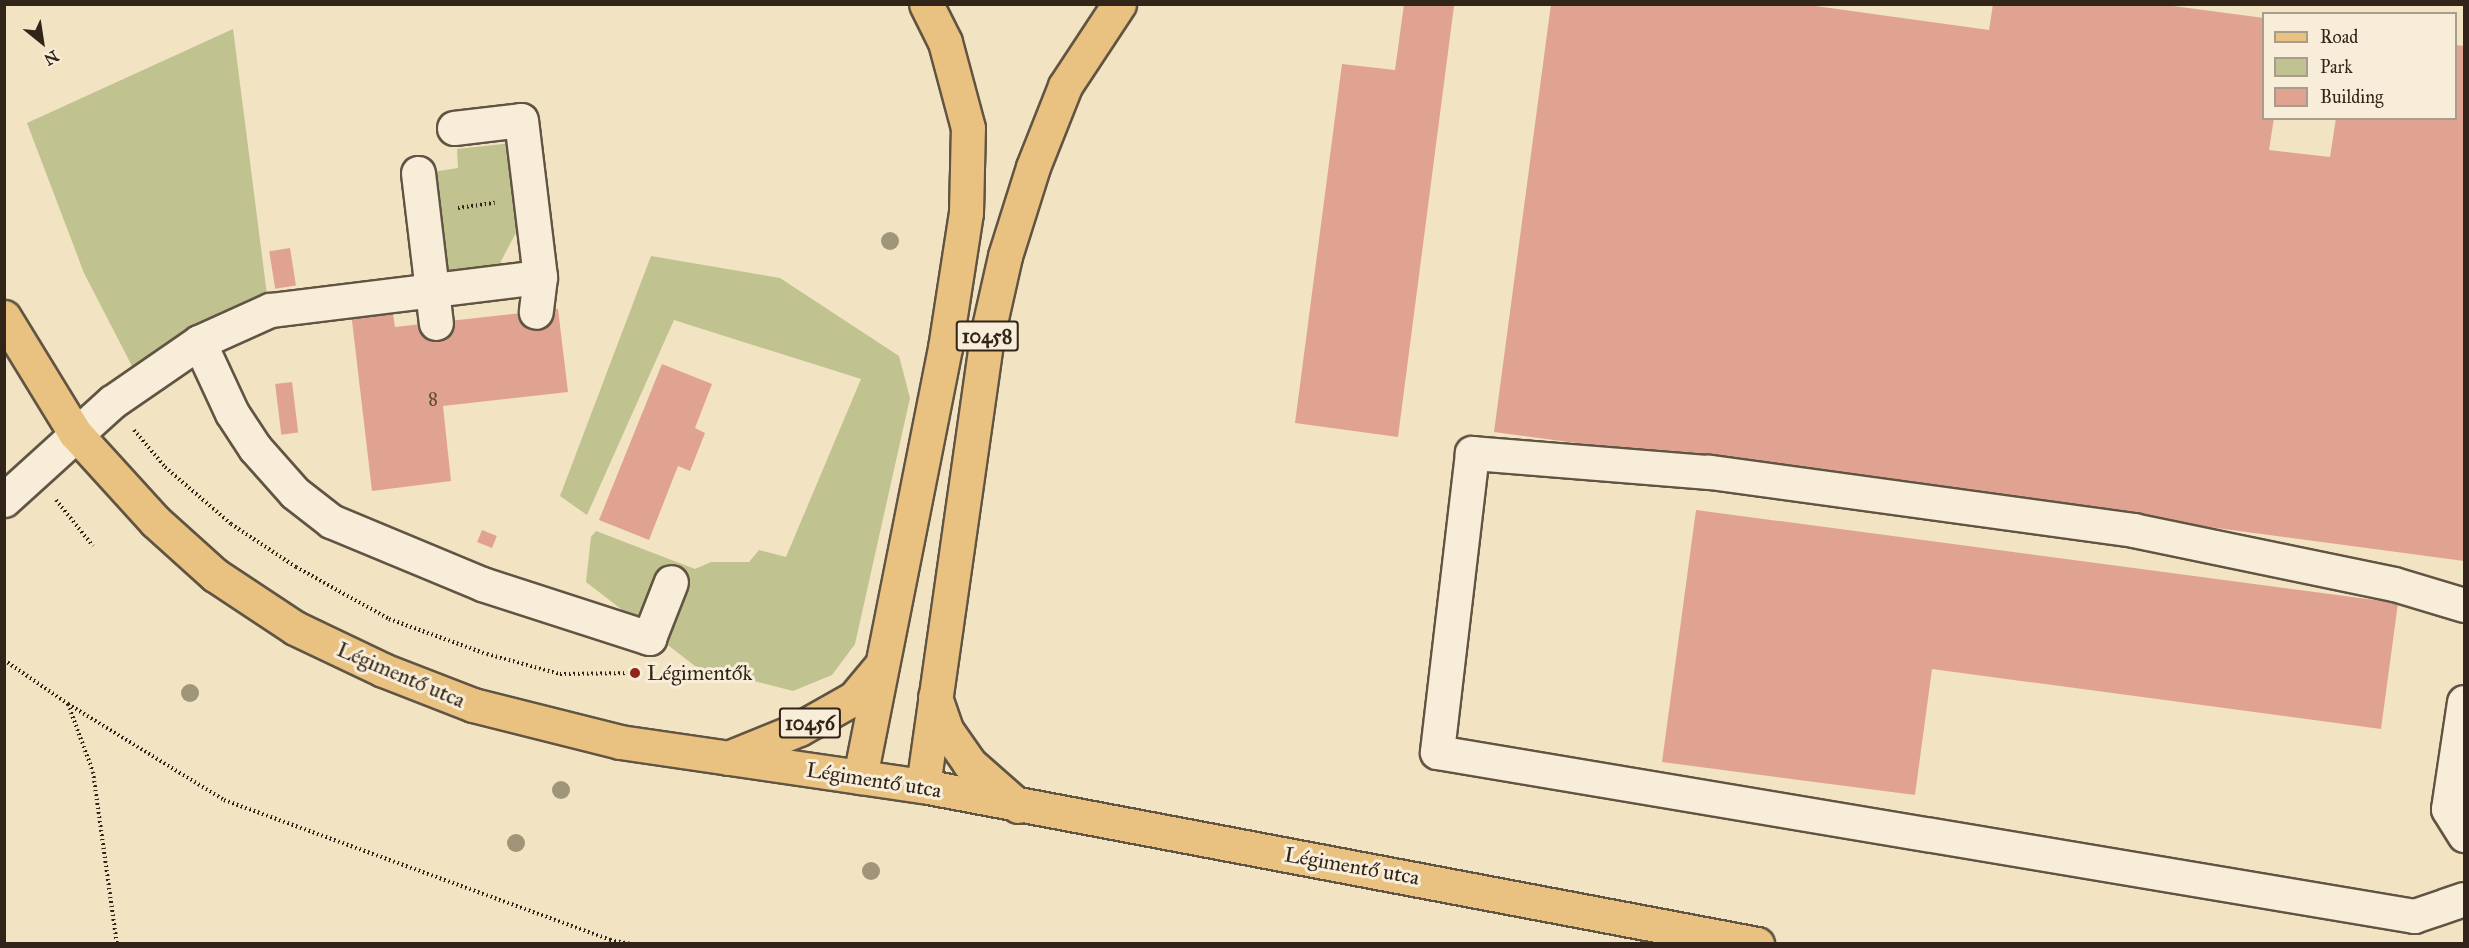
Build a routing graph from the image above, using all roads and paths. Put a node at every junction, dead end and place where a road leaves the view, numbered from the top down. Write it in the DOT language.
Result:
graph roads {
  1 [pos="926,4"];
  2 [pos="1119,4"];
  3 [pos="454,128"];
  4 [pos="418,173"];
  5 [pos="532,199"];
  6 [pos="422,212"];
  7 [pos="540,277"];
  8 [pos="432,291"];
  9 [pos="536,312"];
  10 [pos="4,317"];
  11 [pos="436,323"];
  12 [pos="199,342"];
  13 [pos="112,402"];
  14 [pos="75,433"];
  15 [pos="33,471"];
  16 [pos="4,500"];
  17 [pos="93,546"];
  18 [pos="671,582"];
  19 [pos="2464,605"];
  20 [pos="4,660"];
  21 [pos="879,668"];
  22 [pos="635,673"];
  23 [pos="934,692"];
  24 [pos="2464,702"];
  25 [pos="68,704"];
  26 [pos="729,758"];
  27 [pos="860,777"];
  28 [pos="923,786"];
  29 [pos="1018,806"];
  30 [pos="2464,835"];
  31 [pos="2464,899"];
  32 [pos="117,944"];
  33 [pos="631,944"];
  34 [pos="1757,944"];
  1 -- 21 [label="main road, 10456"];
  2 -- 23 [label="main road, 10458"];
  3 -- 5 [label="street"];
  4 -- 6 [label="street"];
  5 -- 6 [label="path"];
  5 -- 7 [label="street"];
  6 -- 8 [label="street"];
  7 -- 8 [label="street"];
  7 -- 9 [label="street"];
  8 -- 11 [label="street"];
  8 -- 12 [label="street"];
  10 -- 14 [label="main road, Légimentő utca"];
  12 -- 13 [label="street"];
  12 -- 18 [label="street"];
  13 -- 14 [label="street"];
  13 -- 22 [label="path"];
  14 -- 15 [label="street"];
  14 -- 26 [label="main road, Légimentő utca"];
  15 -- 16 [label="street"];
  15 -- 17 [label="path"];
  19 -- 31 [label="street"];
  20 -- 25 [label="path"];
  21 -- 26 [label="main road, 10456"];
  21 -- 27 [label="main road, 10456"];
  23 -- 28 [label="main road, 10458"];
  23 -- 29 [label="main road, 10458"];
  24 -- 30 [label="street"];
  25 -- 32 [label="path"];
  25 -- 33 [label="path"];
  26 -- 27 [label="main road, Légimentő utca"];
  27 -- 28 [label="main road, Légimentő utca"];
  28 -- 29 [label="main road, Légimentő utca"];
  29 -- 34 [label="main road, Légimentő utca"];
}
